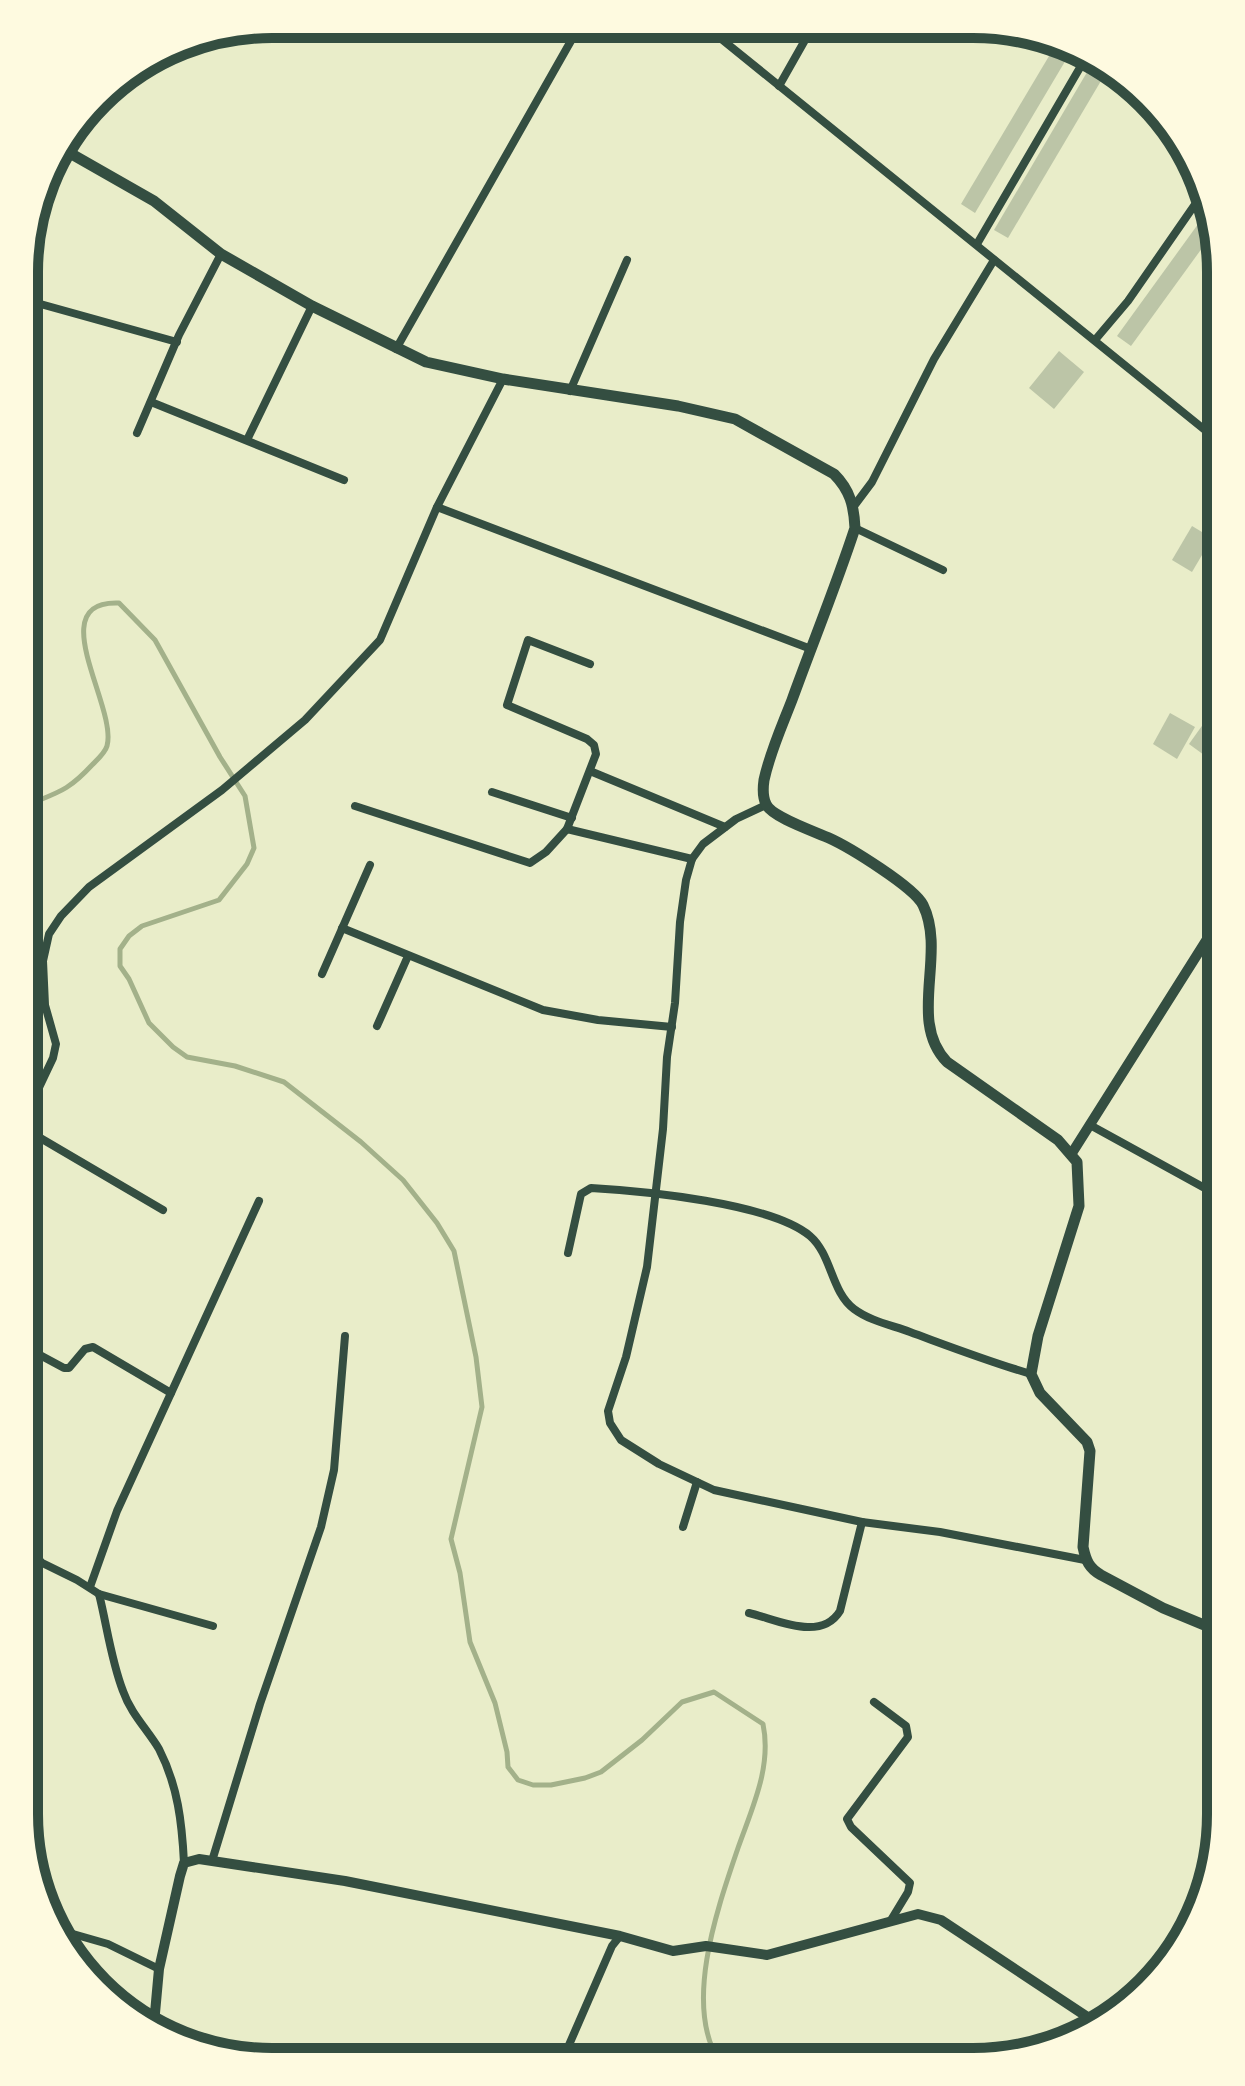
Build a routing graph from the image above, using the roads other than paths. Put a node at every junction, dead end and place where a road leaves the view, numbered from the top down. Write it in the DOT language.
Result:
graph roads {
  1 [pos="720,38"];
  2 [pos="806,38"];
  3 [pos="572,39"];
  4 [pos="1082,65"];
  5 [pos="779,86"];
  6 [pos="70,153"];
  7 [pos="1196,202"];
  8 [pos="977,244"];
  9 [pos="221,254"];
  10 [pos="627,260"];
  11 [pos="994,260"];
  12 [pos="38,303"];
  13 [pos="312,306"];
  14 [pos="1095,340"];
  15 [pos="177,342"];
  16 [pos="396,349"];
  17 [pos="503,379"];
  18 [pos="570,391"];
  19 [pos="151,402"];
  20 [pos="1207,431"];
  21 [pos="137,433"];
  22 [pos="247,440"];
  23 [pos="344,480"];
  24 [pos="854,506"];
  25 [pos="437,507"];
  26 [pos="855,528"];
  27 [pos="943,570"];
  28 [pos="811,649"];
  29 [pos="590,664"];
  30 [pos="590,771"];
  31 [pos="492,792"];
  32 [pos="766,805"];
  33 [pos="355,806"];
  34 [pos="572,818"];
  35 [pos="725,827"];
  36 [pos="567,829"];
  37 [pos="692,859"];
  38 [pos="370,865"];
  39 [pos="342,928"];
  40 [pos="1207,943"];
  41 [pos="408,956"];
  42 [pos="322,974"];
  43 [pos="377,1026"];
  44 [pos="672,1027"];
  45 [pos="38,1090"];
  46 [pos="1090,1125"];
  47 [pos="38,1137"];
  48 [pos="1072,1153"];
  49 [pos="1206,1189"];
  50 [pos="656,1192"];
  51 [pos="259,1201"];
  52 [pos="163,1210"];
  53 [pos="568,1253"];
  54 [pos="345,1336"];
  55 [pos="38,1354"];
  56 [pos="1031,1374"];
  57 [pos="171,1393"];
  58 [pos="697,1482"];
  59 [pos="862,1522"];
  60 [pos="683,1527"];
  61 [pos="1085,1560"];
  62 [pos="40,1561"];
  63 [pos="38,1565"];
  64 [pos="90,1587"];
  65 [pos="99,1594"];
  66 [pos="749,1613"];
  67 [pos="213,1626"];
  68 [pos="1206,1626"];
  69 [pos="874,1702"];
  70 [pos="212,1861"];
  71 [pos="184,1863"];
  72 [pos="891,1920"];
  73 [pos="70,1933"];
  74 [pos="620,1936"];
  75 [pos="159,1969"];
  76 [pos="155,2017"];
  77 [pos="1089,2018"];
  78 [pos="568,2048"];
  1 -- 5 [label="street"];
  2 -- 5 [label="street"];
  3 -- 16 [label="street"];
  4 -- 8 [label="street"];
  5 -- 8 [label="street"];
  6 -- 9 [label="main road"];
  7 -- 14 [label="street"];
  8 -- 11 [label="street"];
  9 -- 13 [label="main road"];
  9 -- 15 [label="street"];
  10 -- 18 [label="street"];
  11 -- 14 [label="street"];
  11 -- 24 [label="street"];
  12 -- 15 [label="street"];
  13 -- 16 [label="main road"];
  13 -- 22 [label="street"];
  14 -- 20 [label="street"];
  15 -- 19 [label="street"];
  16 -- 17 [label="main road"];
  17 -- 18 [label="main road"];
  17 -- 25 [label="street"];
  18 -- 24 [label="main road"];
  19 -- 21 [label="street"];
  19 -- 22 [label="street"];
  22 -- 23 [label="street"];
  24 -- 26 [label="main road"];
  25 -- 28 [label="street"];
  25 -- 45 [label="street"];
  26 -- 27 [label="street"];
  26 -- 28 [label="main road"];
  28 -- 32 [label="main road"];
  29 -- 30 [label="street"];
  30 -- 34 [label="street"];
  30 -- 35 [label="street"];
  31 -- 34 [label="street"];
  32 -- 35 [label="street"];
  32 -- 48 [label="main road"];
  33 -- 36 [label="street"];
  34 -- 36 [label="street"];
  35 -- 37 [label="street"];
  36 -- 37 [label="street"];
  37 -- 44 [label="street"];
  38 -- 39 [label="street"];
  39 -- 41 [label="street"];
  39 -- 42 [label="street"];
  40 -- 46 [label="street"];
  41 -- 43 [label="street"];
  41 -- 44 [label="street"];
  44 -- 50 [label="street"];
  46 -- 48 [label="street"];
  46 -- 49 [label="street"];
  47 -- 52 [label="street"];
  48 -- 56 [label="main road"];
  50 -- 53 [label="street"];
  50 -- 56 [label="street"];
  50 -- 58 [label="street"];
  51 -- 57 [label="street"];
  54 -- 70 [label="street"];
  55 -- 57 [label="street"];
  56 -- 61 [label="main road"];
  57 -- 64 [label="street"];
  58 -- 59 [label="street"];
  58 -- 60 [label="street"];
  59 -- 61 [label="street"];
  59 -- 66 [label="street"];
  61 -- 68 [label="main road"];
  62 -- 63 [label="street"];
  62 -- 64 [label="street"];
  64 -- 65 [label="street"];
  65 -- 67 [label="street"];
  65 -- 71 [label="street"];
  69 -- 72 [label="street"];
  70 -- 71 [label="street"];
  70 -- 74 [label="street"];
  71 -- 75 [label="street"];
  72 -- 74 [label="street"];
  72 -- 77 [label="street"];
  73 -- 75 [label="street"];
  74 -- 78 [label="street"];
  75 -- 76 [label="street"];
}
